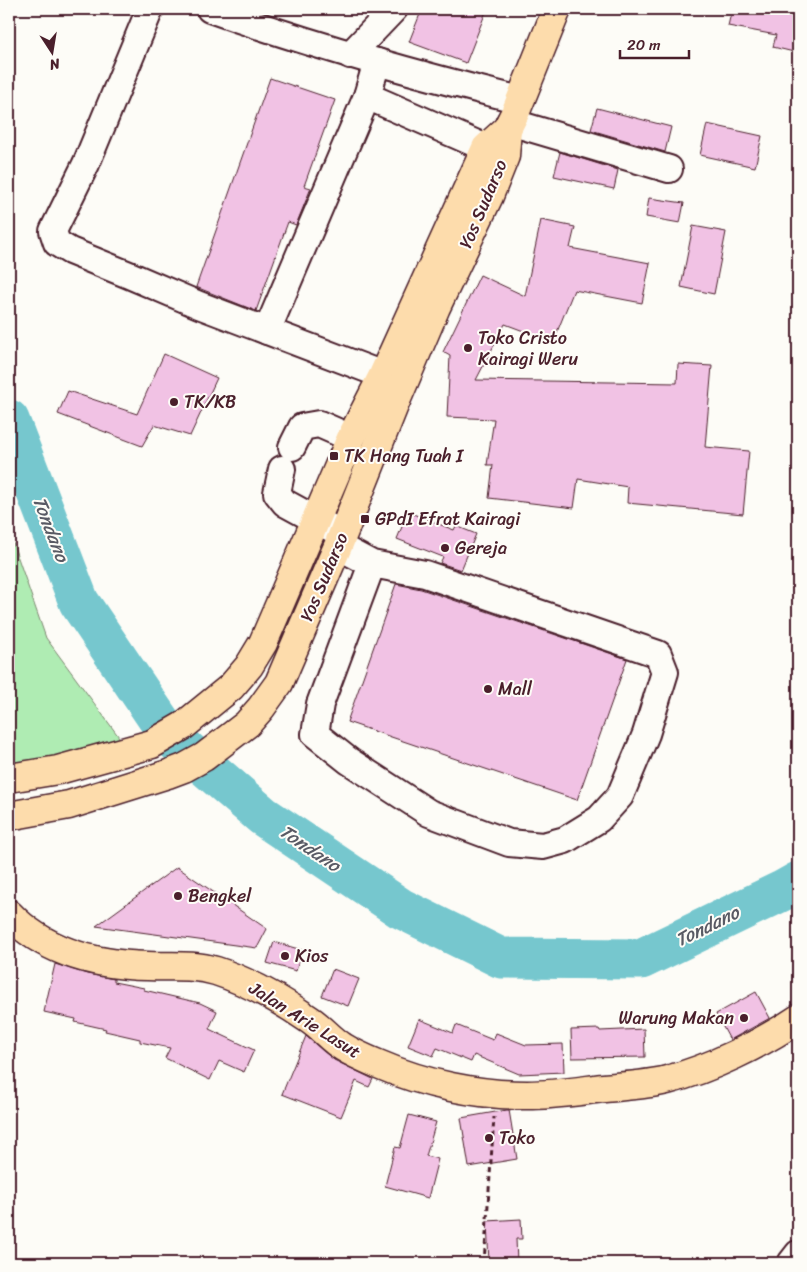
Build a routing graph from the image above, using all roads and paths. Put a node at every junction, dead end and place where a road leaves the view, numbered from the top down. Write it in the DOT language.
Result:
graph roads {
  1 [pos="150,9"];
  2 [pos="210,9"];
  3 [pos="394,9"];
  4 [pos="557,9"];
  5 [pos="243,14"];
  6 [pos="350,54"];
  7 [pos="377,62"];
  8 [pos="367,96"];
  9 [pos="512,117"];
  10 [pos="486,148"];
  11 [pos="669,169"];
  12 [pos="267,331"];
  13 [pos="383,375"];
  14 [pos="351,438"];
  15 [pos="316,521"];
  16 [pos="340,540"];
  17 [pos="372,564"];
  18 [pos="9,778"];
  19 [pos="9,815"];
  20 [pos="12,917"];
  21 [pos="798,1019"];
  22 [pos="495,1094"];
  23 [pos="798,1254"];
  24 [pos="484,1263"];
  25 [pos="791,1263"];
  1 -- 12 [label="street"];
  2 -- 5 [label="street"];
  3 -- 6 [label="street"];
  4 -- 9 [label="main road"];
  5 -- 6 [label="street"];
  6 -- 7 [label="street"];
  7 -- 8 [label="street"];
  7 -- 9 [label="street"];
  8 -- 10 [label="street"];
  8 -- 12 [label="street"];
  9 -- 10 [label="main road, Yos Sudarso"];
  9 -- 11 [label="street"];
  9 -- 16 [label="main road, Yos Sudarso"];
  10 -- 13 [label="main road, Yos Sudarso"];
  12 -- 13 [label="street"];
  13 -- 14 [label="main road, Yos Sudarso"];
  14 -- 15 [label="main road, Yos Sudarso"];
  14 -- 15 [label="street"];
  15 -- 16 [label="street"];
  15 -- 18 [label="main road, Yos Sudarso"];
  16 -- 17 [label="street"];
  16 -- 19 [label="main road, Yos Sudarso"];
  17 -- 17 [label="street"];
  20 -- 22 [label="main road, Jalan Arie Lasut"];
  21 -- 22 [label="main road, Jalan Arie Lasut"];
  22 -- 24 [label="path"];
  23 -- 25 [label="street"];
}
